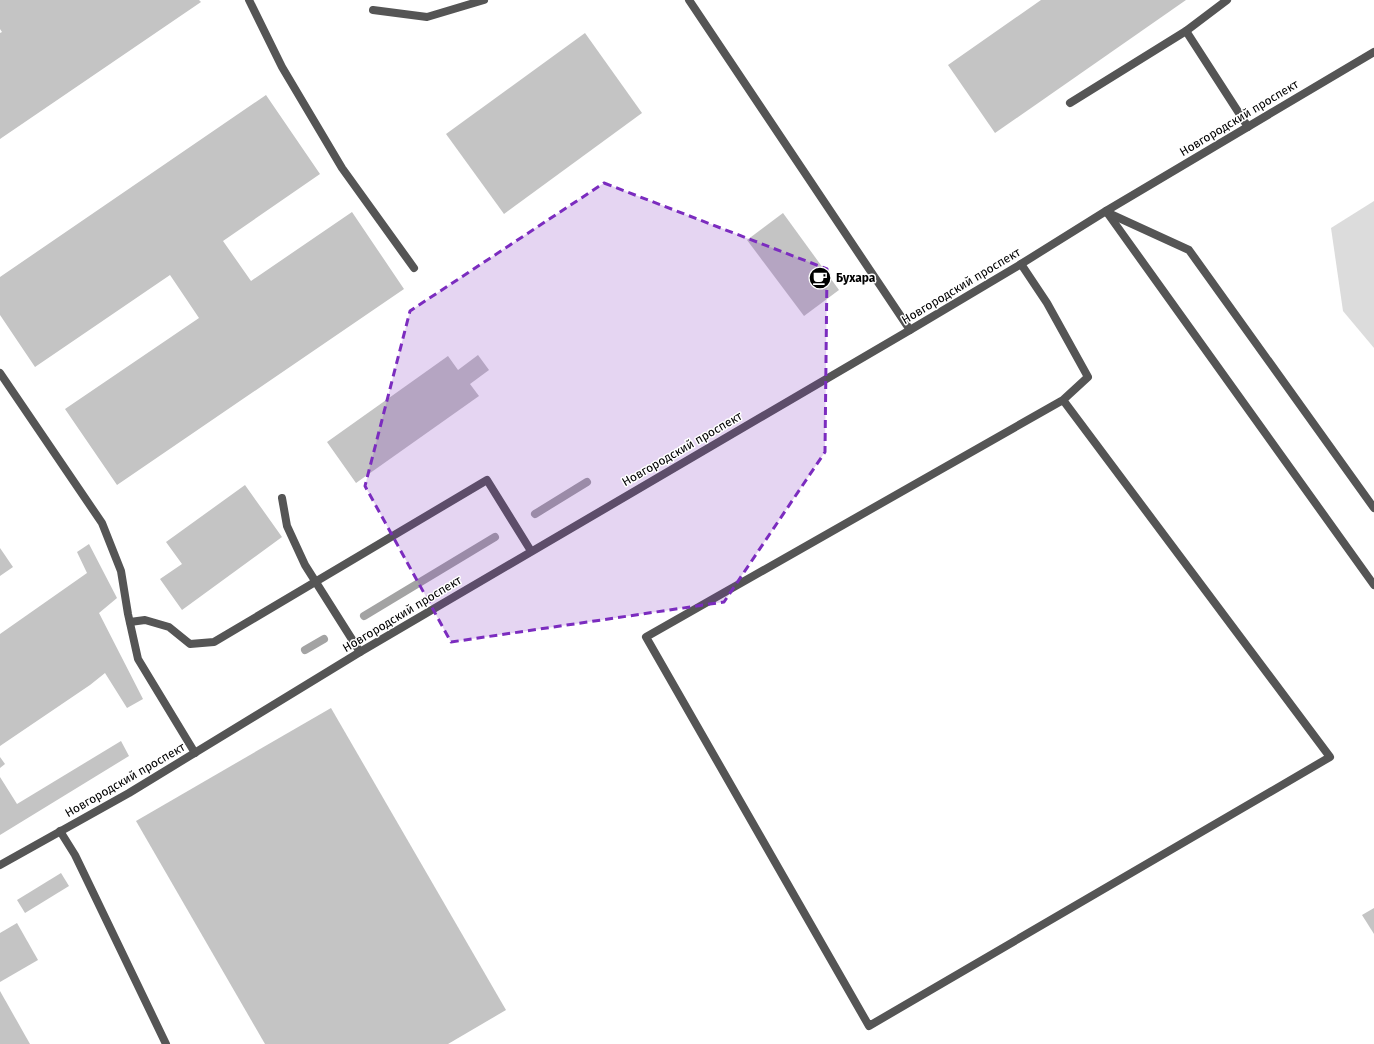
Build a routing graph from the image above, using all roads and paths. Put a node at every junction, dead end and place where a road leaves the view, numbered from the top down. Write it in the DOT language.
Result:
graph roads {
  1 [pos="249,0"];
  2 [pos="484,0"];
  3 [pos="688,0"];
  4 [pos="1227,0"];
  5 [pos="373,10"];
  6 [pos="1186,31"];
  7 [pos="1374,52"];
  8 [pos="1070,103"];
  9 [pos="1248,127"];
  10 [pos="1106,211"];
  11 [pos="1021,264"];
  12 [pos="414,268"];
  13 [pos="910,330"];
  14 [pos="0,374"];
  15 [pos="1063,400"];
  16 [pos="282,498"];
  17 [pos="1374,508"];
  18 [pos="531,551"];
  19 [pos="315,582"];
  20 [pos="1374,585"];
  21 [pos="130,622"];
  22 [pos="360,652"];
  23 [pos="195,753"];
  24 [pos="60,831"];
  25 [pos="0,865"];
  26 [pos="166,1044"];
  1 -- 12 [label="street"];
  2 -- 5 [label="street"];
  3 -- 13 [label="street"];
  4 -- 6 [label="street"];
  6 -- 8 [label="street"];
  6 -- 9 [label="street"];
  7 -- 9 [label="street, Новгородский проспект"];
  9 -- 10 [label="street, Новгородский проспект"];
  10 -- 11 [label="street, Новгородский проспект"];
  10 -- 17 [label="street"];
  10 -- 20 [label="street"];
  11 -- 13 [label="street, Новгородский проспект"];
  11 -- 15 [label="street"];
  13 -- 18 [label="street, Новгородский проспект"];
  14 -- 21 [label="street"];
  15 -- 15 [label="street"];
  16 -- 19 [label="street"];
  18 -- 19 [label="street"];
  18 -- 22 [label="street, Новгородский проспект"];
  19 -- 21 [label="street"];
  19 -- 22 [label="street"];
  21 -- 23 [label="street"];
  22 -- 23 [label="street, Новгородский проспект"];
  23 -- 24 [label="street, Новгородский проспект"];
  24 -- 25 [label="street, Новгородский проспект"];
  24 -- 26 [label="street"];
}
